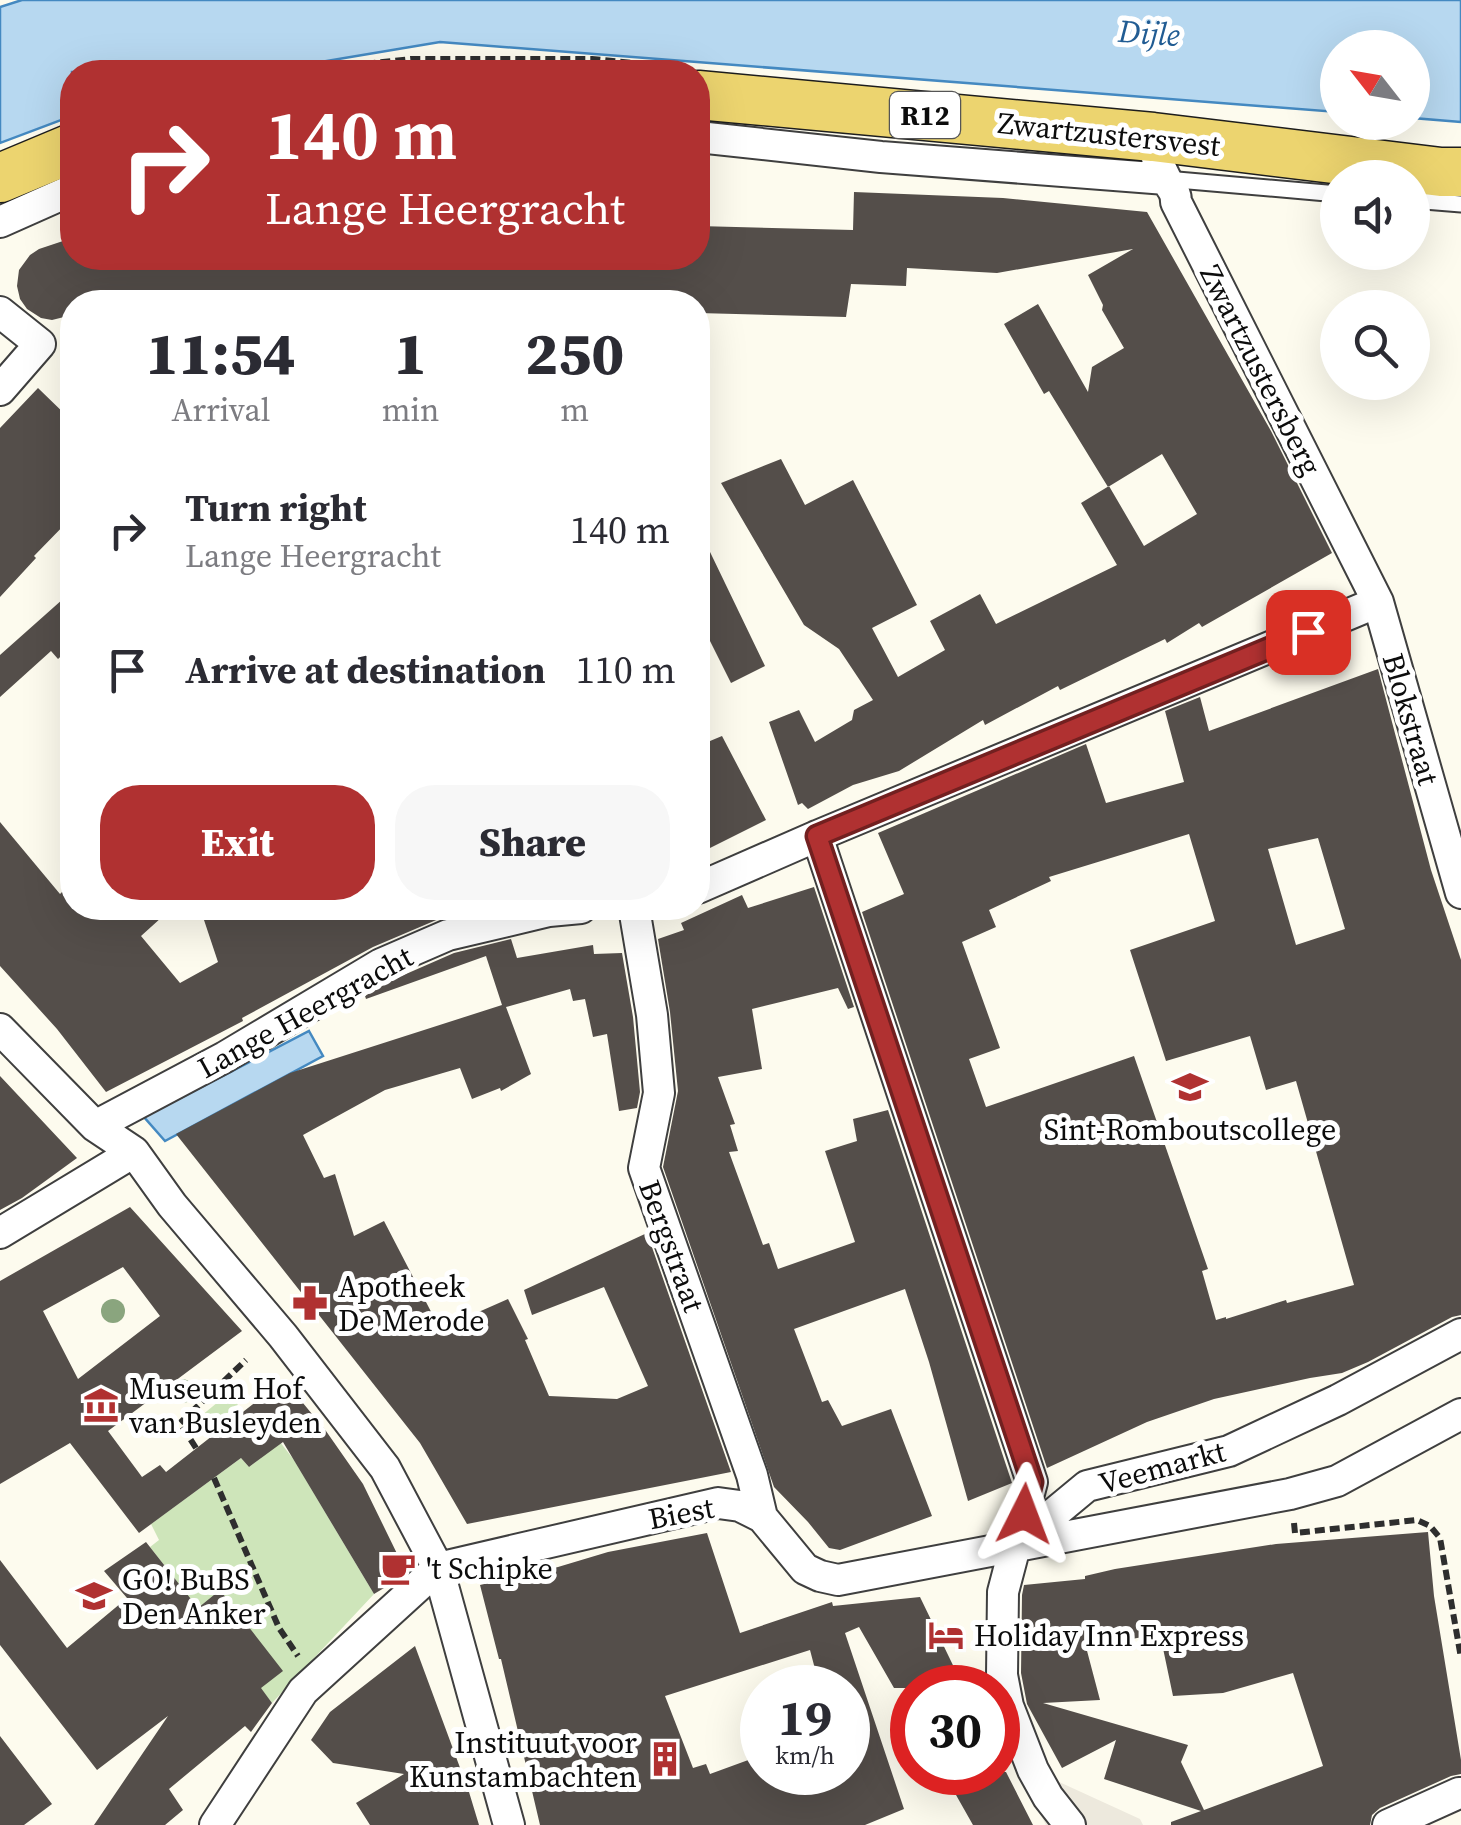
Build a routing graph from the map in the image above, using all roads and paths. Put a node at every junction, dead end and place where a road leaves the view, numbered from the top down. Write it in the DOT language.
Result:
graph roads {
  1 [pos="710,97"];
  2 [pos="710,137"];
  3 [pos="60,153"];
  4 [pos="1160,158"];
  5 [pos="1461,172"];
  6 [pos="0,178"];
  7 [pos="1320,190"];
  8 [pos="60,195"];
  9 [pos="1430,201"];
  10 [pos="1461,204"];
  11 [pos="0,222"];
  12 [pos="0,312"];
  13 [pos="0,390"];
  14 [pos="1378,602"];
  15 [pos="817,836"];
  16 [pos="710,883"];
  17 [pos="1461,893"];
  18 [pos="510,920"];
  19 [pos="636,920"];
  20 [pos="0,1030"];
  21 [pos="95,1126"];
  22 [pos="134,1152"];
  23 [pos="0,1233"];
  24 [pos="1461,1334"];
  25 [pos="246,1360"];
  26 [pos="1461,1414"];
  27 [pos="196,1448"];
  28 [pos="214,1478"];
  29 [pos="1290,1494"];
  30 [pos="762,1518"];
  31 [pos="1016,1545"];
  32 [pos="438,1568"];
  33 [pos="1461,1658"];
  34 [pos="323,1672"];
  35 [pos="1459,1793"];
  36 [pos="214,1825"];
  37 [pos="508,1825"];
  38 [pos="1070,1825"];
  39 [pos="1388,1825"];
  1 -- 4 [label="main road, Zwartzustersvest / R12"];
  2 -- 4 [label="street, Zwartzustersvest / R12"];
  3 -- 6 [label="main road"];
  4 -- 5 [label="main road, Zwartzustersvest / R12"];
  4 -- 7 [label="lane, Zwartzustersvest / R12"];
  4 -- 14 [label="street, Zwartzustersberg"];
  8 -- 11 [label="street"];
  9 -- 10 [label="lane"];
  12 -- 13 [label="street"];
  14 -- 15 [label="street"];
  14 -- 17 [label="street, Blokstraat"];
  15 -- 16 [label="street"];
  15 -- 31 [label="street"];
  18 -- 21 [label="street, Lange Heergracht"];
  19 -- 30 [label="street, Bergstraat"];
  20 -- 21 [label="street"];
  21 -- 22 [label="street"];
  22 -- 23 [label="street"];
  22 -- 32 [label="street"];
  24 -- 31 [label="street, Veemarkt"];
  25 -- 27 [label="path"];
  26 -- 29 [label="street, Veemarkt"];
  28 -- 34 [label="path"];
  29 -- 31 [label="street, Veemarkt"];
  29 -- 33 [label="path"];
  30 -- 31 [label="street"];
  30 -- 32 [label="street, Biest"];
  31 -- 38 [label="street"];
  32 -- 34 [label="street"];
  32 -- 37 [label="street"];
  34 -- 36 [label="street"];
  35 -- 39 [label="street"];
}
